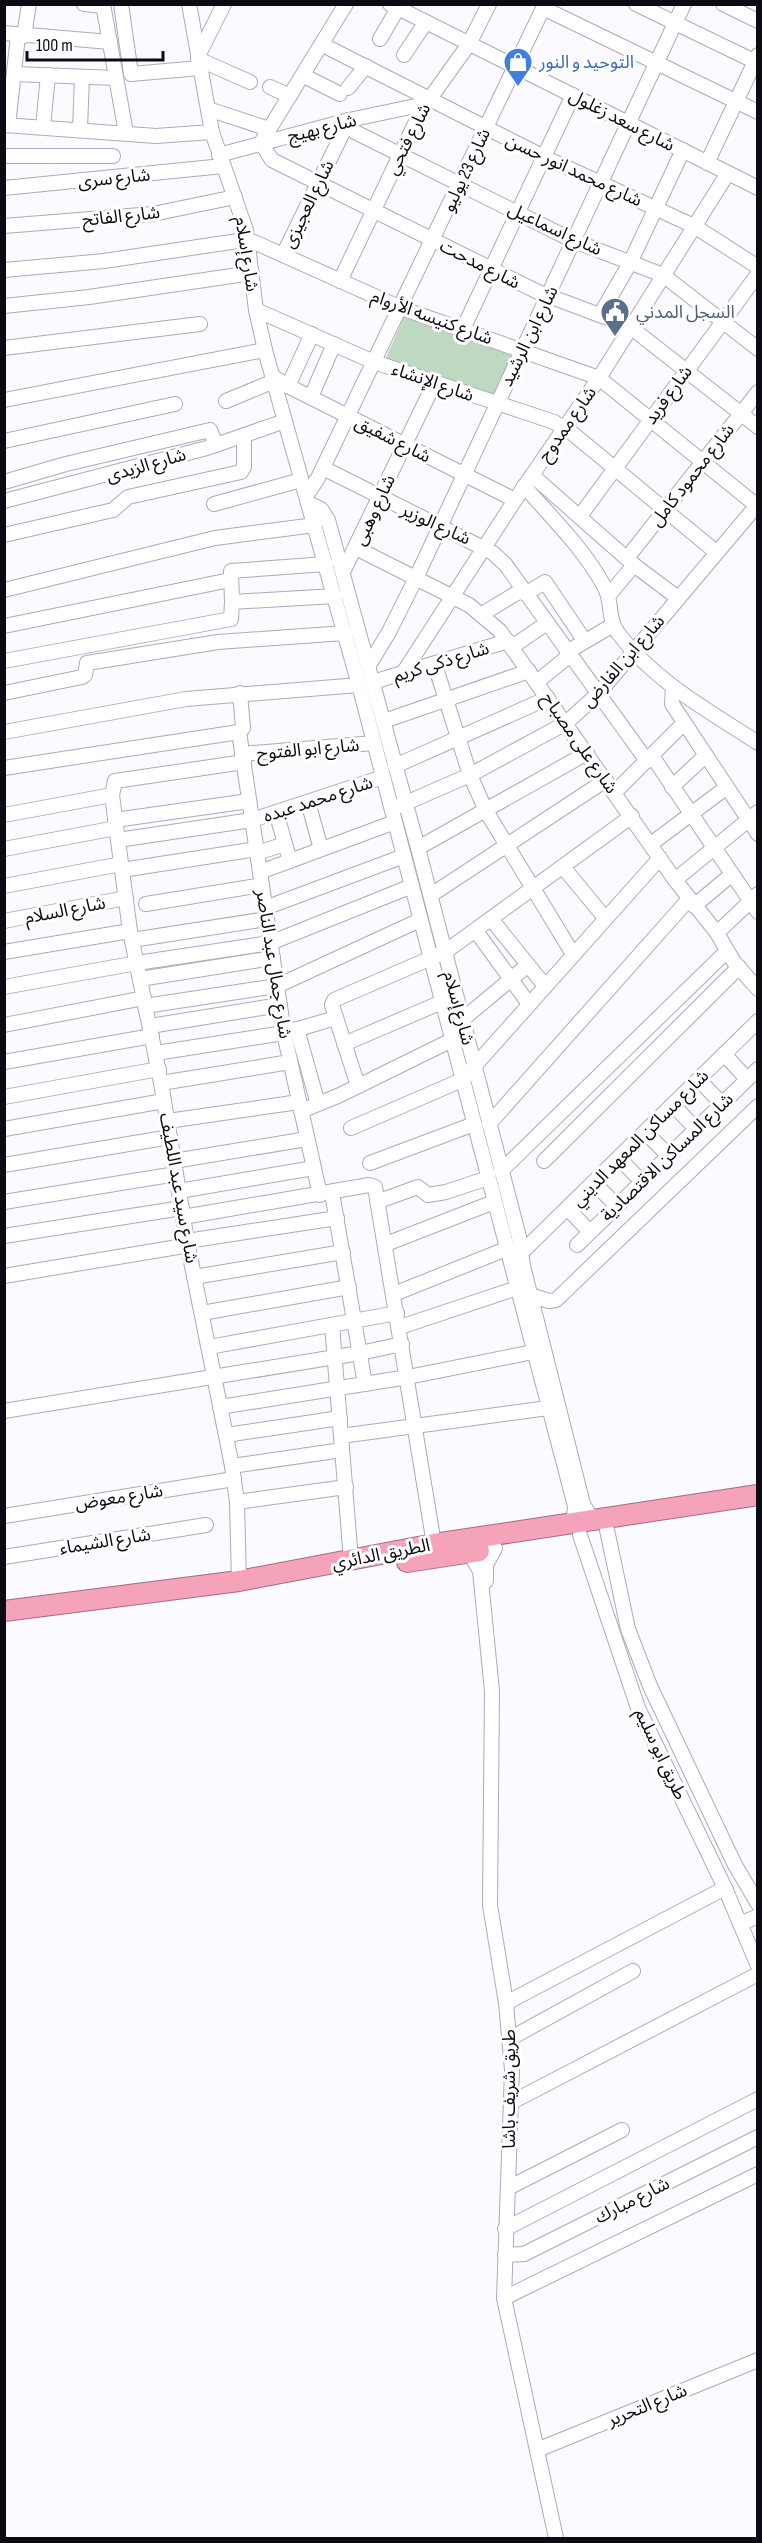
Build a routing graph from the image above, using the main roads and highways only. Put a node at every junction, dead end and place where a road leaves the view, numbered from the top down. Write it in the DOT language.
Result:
graph roads {
  1 [pos="758,1495"];
  2 [pos="717,1508"];
  3 [pos="758,1508"];
  4 [pos="575,1530"];
  5 [pos="431,1551"];
  6 [pos="4,1611"];
  7 [pos="4,1624"];
  1 -- 2 [label="highway, الطريق الدائري"];
  2 -- 3 [label="highway, الطريق الدائري"];
  2 -- 4 [label="highway, الطريق الدائري"];
  4 -- 5 [label="highway, الطريق الدائري"];
  4 -- 5 [label="highway, الطريق الدائري"];
  5 -- 6 [label="highway, الطريق الدائري"];
  5 -- 7 [label="highway, الطريق الدائري"];
}
